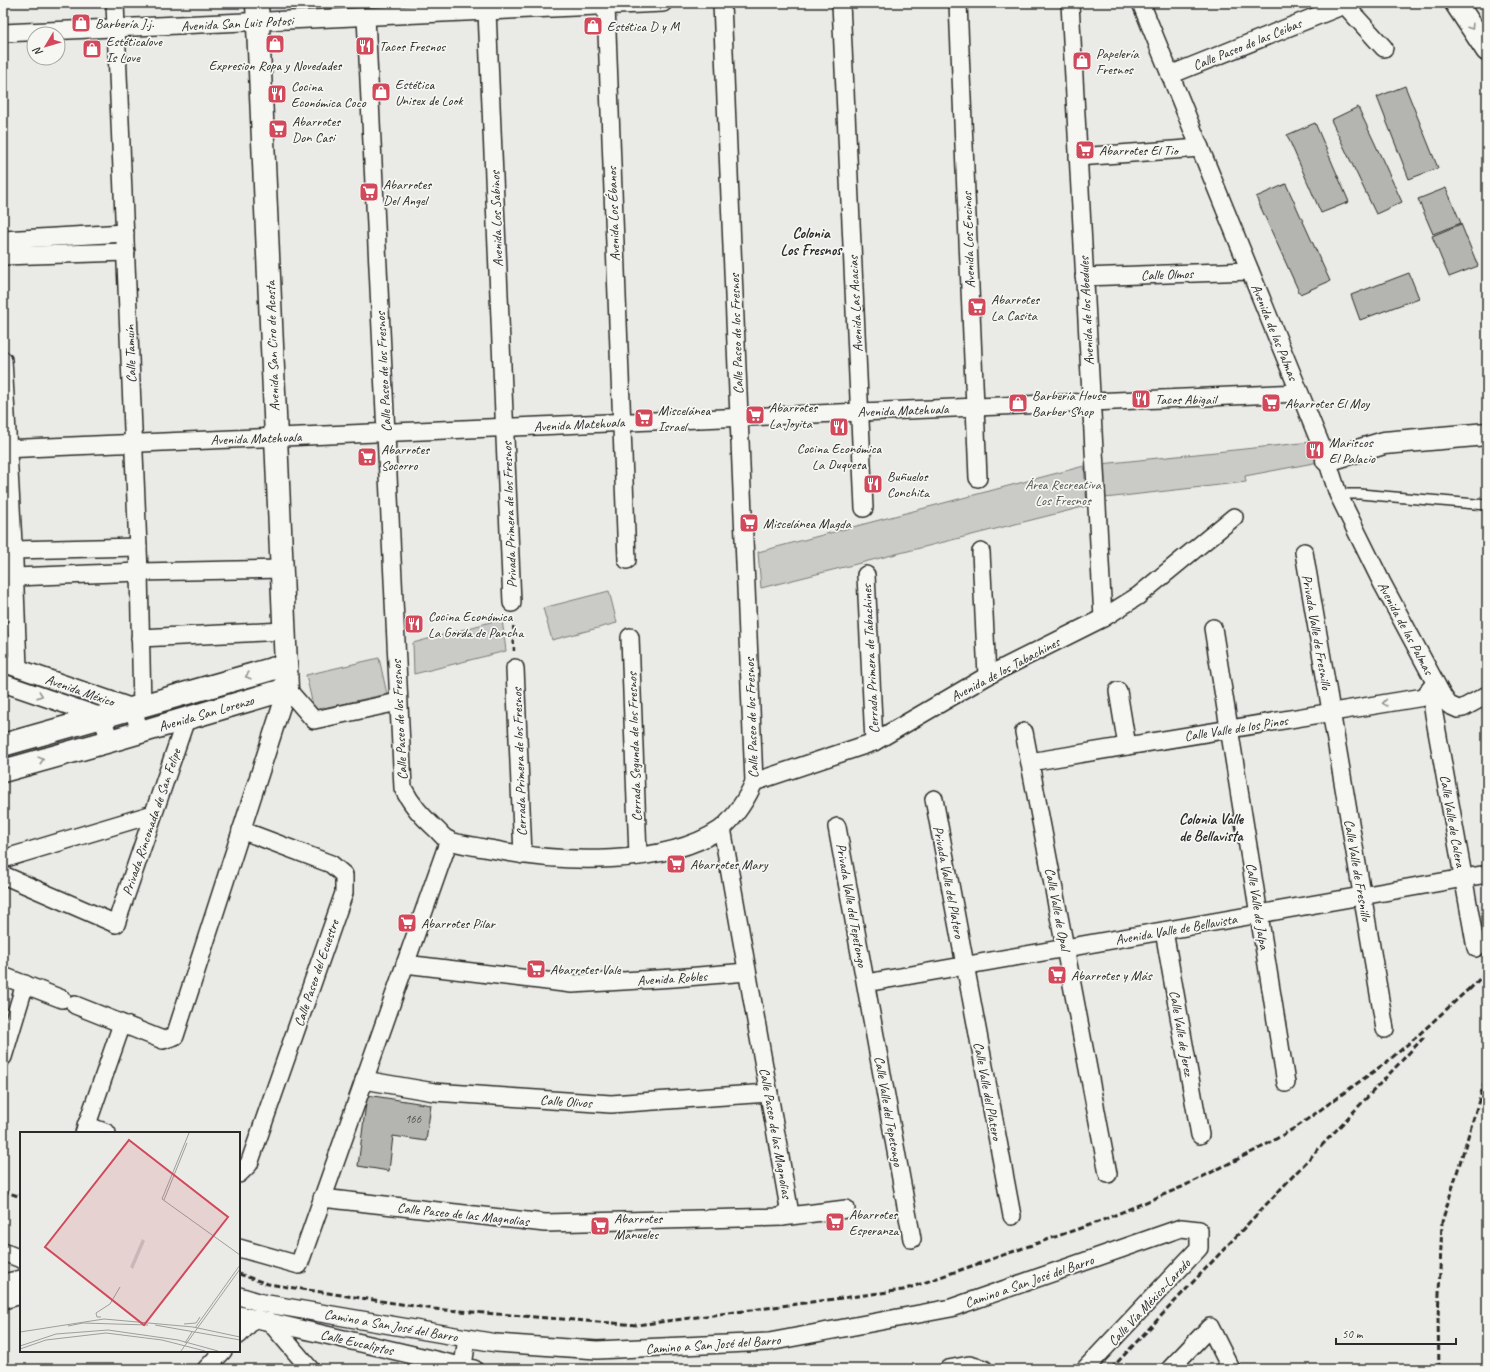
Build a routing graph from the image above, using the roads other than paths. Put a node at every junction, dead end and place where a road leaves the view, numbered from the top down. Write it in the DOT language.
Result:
graph roads {
  1 [pos="115,3"];
  2 [pos="663,3"];
  3 [pos="722,3"];
  4 [pos="841,3"];
  5 [pos="958,3"];
  6 [pos="1070,3"];
  7 [pos="1141,3"];
  8 [pos="1456,3"];
  9 [pos="1344,4"];
  10 [pos="606,6"];
  11 [pos="487,11"];
  12 [pos="258,12"];
  13 [pos="366,17"];
  14 [pos="116,28"];
  15 [pos="3,33"];
  16 [pos="1384,48"];
  17 [pos="1487,50"];
  18 [pos="1170,75"];
  19 [pos="1200,148"];
  20 [pos="1078,157"];
  21 [pos="125,233"];
  22 [pos="3,240"];
  23 [pos="126,252"];
  24 [pos="3,256"];
  25 [pos="1250,271"];
  26 [pos="1084,277"];
  27 [pos="3,360"];
  28 [pos="1299,393"];
  29 [pos="1091,402"];
  30 [pos="975,407"];
  31 [pos="859,412"];
  32 [pos="739,417"];
  33 [pos="621,422"];
  34 [pos="505,427"];
  35 [pos="385,432"];
  36 [pos="1487,434"];
  37 [pos="276,437"];
  38 [pos="134,443"];
  39 [pos="1487,448"];
  40 [pos="5,449"];
  41 [pos="1332,476"];
  42 [pos="978,478"];
  43 [pos="1487,505"];
  44 [pos="864,508"];
  45 [pos="1234,517"];
  46 [pos="138,547"];
  47 [pos="981,552"];
  48 [pos="1304,552"];
  49 [pos="627,560"];
  50 [pos="11,563"];
  51 [pos="282,569"];
  52 [pos="139,572"];
  53 [pos="866,575"];
  54 [pos="512,603"];
  55 [pos="1103,618"];
  56 [pos="1213,628"];
  57 [pos="284,631"];
  58 [pos="630,637"];
  59 [pos="140,638"];
  60 [pos="286,665"];
  61 [pos="10,666"];
  62 [pos="515,668"];
  63 [pos="987,676"];
  64 [pos="3,683"];
  65 [pos="287,689"];
  66 [pos="1118,690"];
  67 [pos="1487,695"];
  68 [pos="1433,696"];
  69 [pos="398,702"];
  70 [pos="137,707"];
  71 [pos="1331,712"];
  72 [pos="102,717"];
  73 [pos="186,719"];
  74 [pos="1230,729"];
  75 [pos="1024,732"];
  76 [pos="140,733"];
  77 [pos="110,741"];
  78 [pos="874,742"];
  79 [pos="3,746"];
  80 [pos="1127,746"];
  81 [pos="1030,762"];
  82 [pos="3,771"];
  83 [pos="754,782"];
  84 [pos="934,799"];
  85 [pos="153,814"];
  86 [pos="837,827"];
  87 [pos="722,828"];
  88 [pos="241,830"];
  89 [pos="448,840"];
  90 [pos="523,855"];
  91 [pos="638,856"];
  92 [pos="3,859"];
  93 [pos="1487,874"];
  94 [pos="3,875"];
  95 [pos="1463,878"];
  96 [pos="1362,896"];
  97 [pos="1259,914"];
  98 [pos="1164,930"];
  99 [pos="1476,948"];
  100 [pos="1065,949"];
  101 [pos="405,964"];
  102 [pos="965,966"];
  103 [pos="747,972"];
  104 [pos="3,976"];
  105 [pos="866,983"];
  106 [pos="25,984"];
  107 [pos="122,1024"];
  108 [pos="1384,1029"];
  109 [pos="3,1057"];
  110 [pos="364,1080"];
  111 [pos="1286,1083"];
  112 [pos="769,1092"];
  113 [pos="85,1129"];
  114 [pos="102,1132"];
  115 [pos="1200,1136"];
  116 [pos="240,1173"];
  117 [pos="1108,1174"];
  118 [pos="322,1198"];
  119 [pos="846,1209"];
  120 [pos="1012,1216"];
  121 [pos="782,1217"];
  122 [pos="1199,1230"];
  123 [pos="912,1239"];
  124 [pos="240,1248"];
  125 [pos="3,1252"];
  126 [pos="20,1259"];
  127 [pos="20,1279"];
  128 [pos="3,1283"];
  129 [pos="20,1295"];
  130 [pos="240,1296"];
  131 [pos="3,1300"];
  132 [pos="254,1318"];
  133 [pos="240,1334"];
  134 [pos="467,1338"];
  135 [pos="222,1352"];
  136 [pos="432,1364"];
  137 [pos="469,1368"];
  138 [pos="206,1369"];
  139 [pos="310,1369"];
  140 [pos="948,1369"];
  141 [pos="984,1369"];
  142 [pos="1085,1369"];
  143 [pos="1170,1369"];
  144 [pos="1231,1369"];
  1 -- 14 [label="street, Calle Tamuín"];
  2 -- 10 [label="street, Avenida San Luis Potosi"];
  3 -- 32 [label="street, Calle Paseo de los Fresnos"];
  4 -- 31 [label="street, Avenida Las Acacias"];
  5 -- 30 [label="street, Avenida Los Encinos"];
  6 -- 20 [label="street, Avenida de los Abedules"];
  7 -- 18 [label="street, Avenida de las Palmas"];
  8 -- 17 [label="street, one-way"];
  9 -- 16 [label="street"];
  9 -- 18 [label="street, Calle Paseo de las Ceibas"];
  10 -- 11 [label="street, Avenida San Luis Potosi"];
  10 -- 33 [label="street, Avenida Los Ébanos"];
  11 -- 13 [label="street, Avenida San Luis Potosi"];
  11 -- 34 [label="street, Avenida Los Sabinos"];
  12 -- 13 [label="street, Avenida San Luis Potosi"];
  12 -- 14 [label="street, Avenida San Luis Potosi"];
  12 -- 37 [label="street, Avenida San Ciro de Acosta"];
  13 -- 35 [label="street, Calle Paseo de los Fresnos"];
  14 -- 15 [label="street, Avenida San Luis Potosi"];
  14 -- 21 [label="street, Calle Tamuín"];
  18 -- 19 [label="street, Avenida de las Palmas"];
  19 -- 20 [label="street"];
  19 -- 25 [label="street, Avenida de las Palmas"];
  20 -- 26 [label="street, Avenida de los Abedules"];
  21 -- 22 [label="street"];
  21 -- 23 [label="street, Calle Tamuín"];
  23 -- 24 [label="street"];
  23 -- 38 [label="street, Calle Tamuín"];
  25 -- 26 [label="street, Calle Olmos"];
  25 -- 28 [label="street, Avenida de las Palmas"];
  26 -- 29 [label="street, Avenida de los Abedules"];
  27 -- 40 [label="street"];
  28 -- 29 [label="street, Avenida Matehuala"];
  28 -- 41 [label="street, Avenida de las Palmas"];
  29 -- 30 [label="street, Avenida Matehuala"];
  29 -- 55 [label="street, Avenida de los Abedules"];
  30 -- 31 [label="street, Avenida Matehuala"];
  30 -- 42 [label="street, Avenida Los Encinos"];
  31 -- 32 [label="street, Avenida Matehuala"];
  31 -- 44 [label="street, Avenida Las Acacias"];
  32 -- 33 [label="street, Avenida Matehuala"];
  32 -- 83 [label="street, Calle Paseo de los Fresnos"];
  33 -- 34 [label="street, Avenida Matehuala"];
  33 -- 49 [label="street"];
  34 -- 35 [label="street, Avenida Matehuala"];
  34 -- 54 [label="street, Privada Primera de los Fresnos"];
  35 -- 37 [label="street, Avenida Matehuala"];
  35 -- 69 [label="street, Calle Paseo de los Fresnos"];
  36 -- 41 [label="street"];
  37 -- 38 [label="street, Avenida Matehuala"];
  37 -- 51 [label="street, Avenida San Ciro de Acosta"];
  38 -- 40 [label="street, Avenida Matehuala"];
  38 -- 46 [label="street, Calle Tamuín"];
  39 -- 41 [label="street"];
  40 -- 50 [label="street"];
  41 -- 43 [label="lane"];
  41 -- 68 [label="street, Avenida de las Palmas"];
  45 -- 55 [label="street, Avenida de los Tabachines"];
  46 -- 50 [label="street"];
  46 -- 52 [label="street, Calle Tamuín"];
  47 -- 63 [label="street"];
  48 -- 71 [label="street, Privada Valle de Fresnillo"];
  50 -- 52 [label="street"];
  50 -- 61 [label="street"];
  51 -- 52 [label="street"];
  51 -- 57 [label="street, Avenida San Ciro de Acosta"];
  52 -- 59 [label="street, Calle Tamuín"];
  53 -- 78 [label="street, Cerrada Primera de Tabachines"];
  55 -- 63 [label="street, Avenida de los Tabachines"];
  56 -- 74 [label="street, Calle Valle de Jalpa"];
  57 -- 59 [label="street"];
  57 -- 60 [label="street, Avenida San Ciro de Acosta"];
  58 -- 91 [label="street, Cerrada Segunda de los Fresnos"];
  59 -- 70 [label="street, Calle Tamuín"];
  60 -- 65 [label="street, Avenida San Ciro de Acosta"];
  60 -- 70 [label="street, Avenida San Lorenzo, one-way"];
  61 -- 70 [label="street, Avenida México"];
  62 -- 90 [label="street, Cerrada Primera de los Fresnos"];
  63 -- 78 [label="street, Avenida de los Tabachines"];
  64 -- 72 [label="street, Avenida México, one-way"];
  65 -- 69 [label="street"];
  65 -- 73 [label="street, Avenida San Lorenzo"];
  65 -- 88 [label="street"];
  66 -- 80 [label="street"];
  67 -- 68 [label="street, Avenida de las Palmas"];
  68 -- 71 [label="street, Calle Valle de los Pinos, one-way"];
  68 -- 95 [label="street, Calle Valle de Calera"];
  69 -- 89 [label="street, Calle Paseo de los Fresnos"];
  70 -- 72 [label="street, Avenida San Lorenzo"];
  70 -- 76 [label="street, Avenida México"];
  71 -- 74 [label="street, Calle Valle de los Pinos"];
  71 -- 96 [label="street, Calle Valle de Fresnillo"];
  72 -- 77 [label="street, Avenida México"];
  72 -- 79 [label="street, Avenida San Lorenzo"];
  73 -- 76 [label="street, Avenida San Lorenzo"];
  73 -- 85 [label="street, Privada Rinconada de San Felipe"];
  74 -- 80 [label="street, Calle Valle de los Pinos"];
  74 -- 97 [label="street, Calle Valle de Jalpa"];
  75 -- 81 [label="street, Calle Valle de Opal"];
  76 -- 77 [label="street, Avenida San Lorenzo"];
  82 -- 77 [label="street, Avenida San Lorenzo, one-way"];
  78 -- 83 [label="street, Avenida de los Tabachines"];
  80 -- 81 [label="street, Calle Valle de los Pinos"];
  81 -- 100 [label="street, Calle Valle de Opal"];
  83 -- 87 [label="street, Calle Paseo de los Fresnos"];
  84 -- 102 [label="street, Privada Valle del Platero"];
  85 -- 92 [label="street"];
  85 -- 94 [label="street, Privada Rinconada de San Felipe"];
  86 -- 105 [label="street, Privada Valle del Tepetongo"];
  87 -- 91 [label="street, Calle Paseo de los Fresnos"];
  87 -- 103 [label="street, Calle Paseo de las Magnolias"];
  88 -- 107 [label="street"];
  88 -- 116 [label="street, Calle Paseo del Ecuestre"];
  89 -- 90 [label="street, Calle Paseo de los Fresnos"];
  89 -- 101 [label="street"];
  90 -- 91 [label="street, Calle Paseo de los Fresnos"];
  93 -- 95 [label="street, Avenida Valle de Bellavista"];
  95 -- 96 [label="street, Avenida Valle de Bellavista"];
  95 -- 99 [label="street, Calle Valle de Calera"];
  96 -- 97 [label="street, Avenida Valle de Bellavista"];
  96 -- 108 [label="street, Calle Valle de Fresnillo"];
  97 -- 98 [label="street, Avenida Valle de Bellavista"];
  97 -- 111 [label="street, Calle Valle de Jalpa"];
  98 -- 100 [label="street, Avenida Valle de Bellavista"];
  98 -- 115 [label="street, Calle Valle de Jerez"];
  100 -- 102 [label="street, Avenida Valle de Bellavista"];
  100 -- 117 [label="street, Calle Valle de Opal"];
  101 -- 103 [label="street, Avenida Robles"];
  101 -- 110 [label="street"];
  102 -- 105 [label="street, Avenida Valle de Bellavista"];
  102 -- 120 [label="street, Calle Valle del Platero"];
  103 -- 112 [label="street, Calle Paseo de las Magnolias"];
  104 -- 106 [label="street"];
  105 -- 123 [label="street, Calle Valle del Tepetongo"];
  106 -- 107 [label="street"];
  106 -- 109 [label="street"];
  107 -- 113 [label="street"];
  110 -- 112 [label="street, Calle Olivos"];
  110 -- 118 [label="street"];
  112 -- 121 [label="street, Calle Paseo de las Magnolias"];
  113 -- 114 [label="street"];
  118 -- 121 [label="street, Calle Paseo de las Magnolias"];
  118 -- 124 [label="street"];
  119 -- 121 [label="street"];
  122 -- 134 [label="street, Camino a San José del Barro"];
  122 -- 142 [label="street, Calle Vía México-Laredo"];
  125 -- 126 [label="street"];
  127 -- 128 [label="street"];
  129 -- 131 [label="street"];
  130 -- 134 [label="street, Camino a San José del Barro"];
  132 -- 133 [label="street"];
  132 -- 136 [label="street, Calle Eucaliptos"];
  132 -- 139 [label="street"];
  134 -- 137 [label="street"];
  135 -- 138 [label="street"];
  136 -- 137 [label="street, Calle Eucaliptos"];
  140 -- 141 [label="street"];
  143 -- 144 [label="street"];
}
